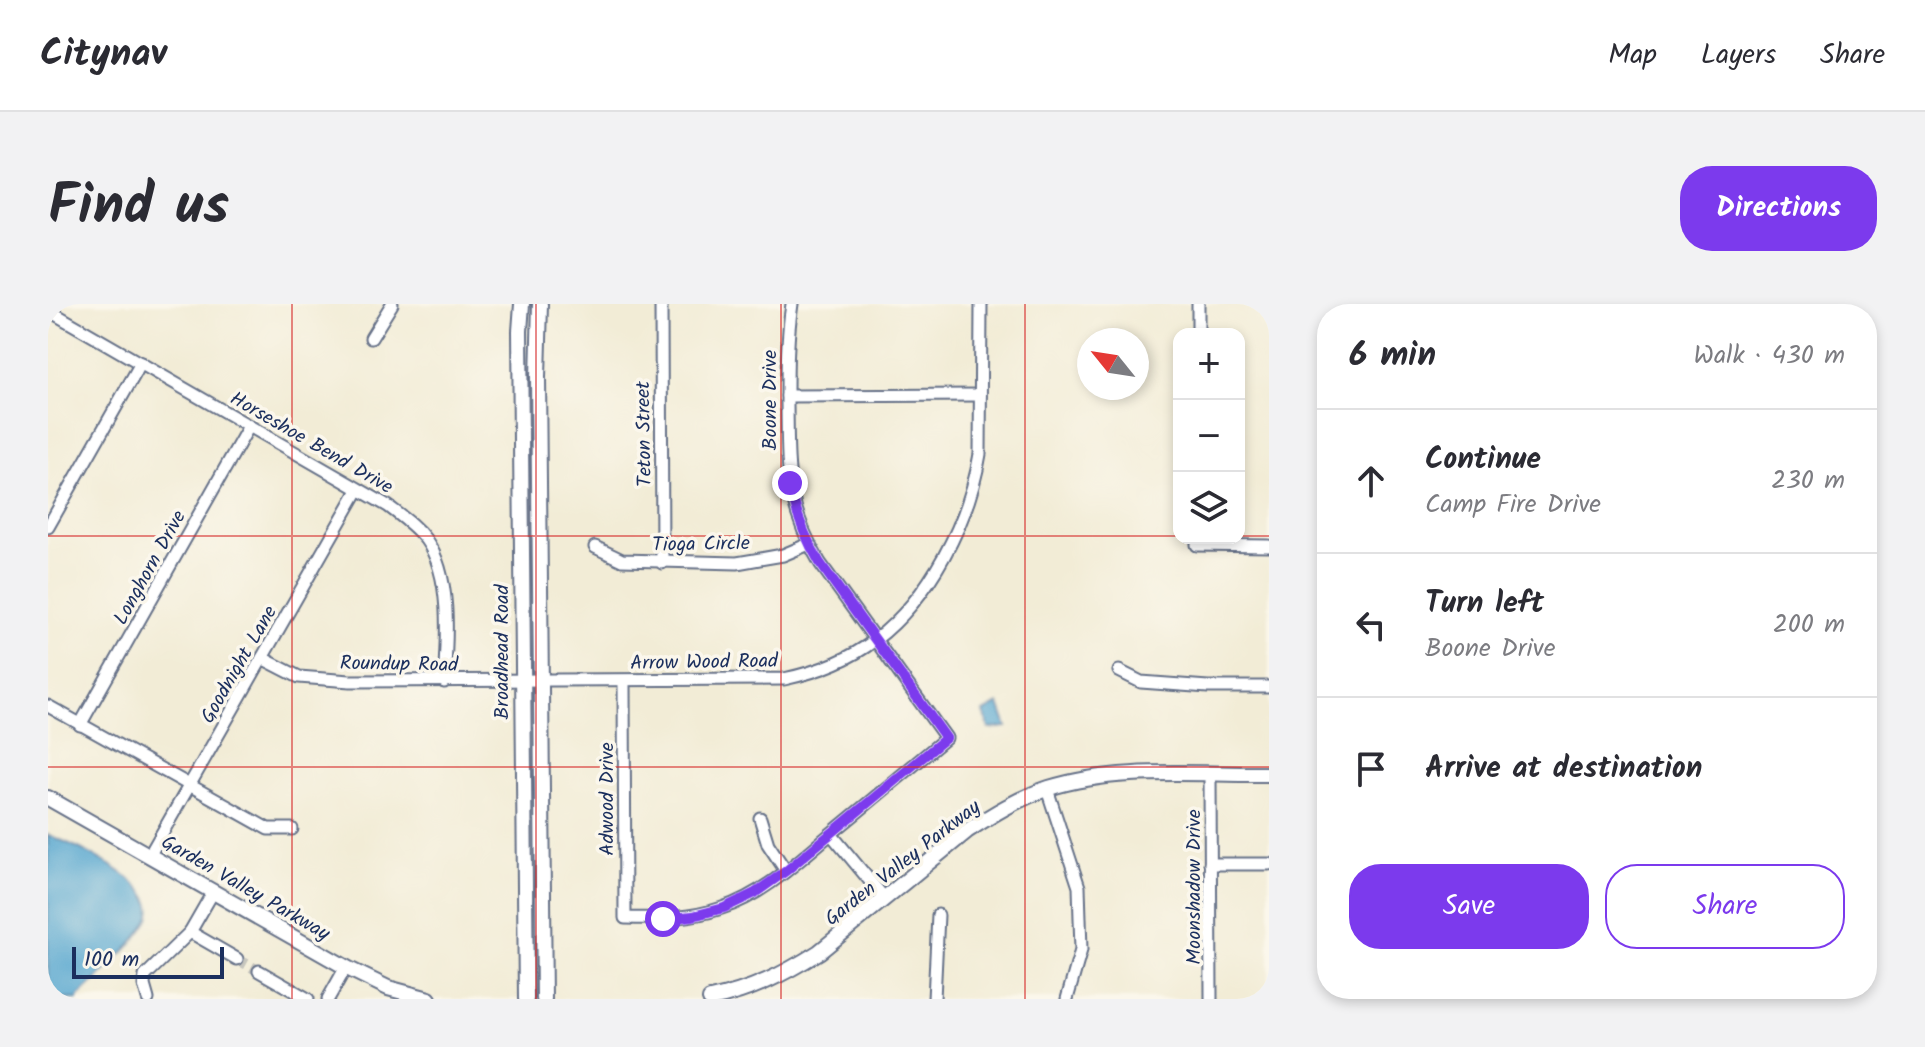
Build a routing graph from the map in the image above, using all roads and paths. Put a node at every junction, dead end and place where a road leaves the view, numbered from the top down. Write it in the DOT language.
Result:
graph roads {
  1 [pos="392,304"];
  2 [pos="522,304"];
  3 [pos="540,304"];
  4 [pos="661,304"];
  5 [pos="792,304"];
  6 [pos="981,304"];
  7 [pos="1198,304"];
  8 [pos="48,310"];
  9 [pos="1198,328"];
  10 [pos="371,338"];
  11 [pos="141,363"];
  12 [pos="980,395"];
  13 [pos="787,396"];
  14 [pos="249,426"];
  15 [pos="358,490"];
  16 [pos="48,527"];
  17 [pos="809,544"];
  18 [pos="1240,544"];
  19 [pos="1269,546"];
  20 [pos="595,547"];
  21 [pos="662,563"];
  22 [pos="876,640"];
  23 [pos="262,658"];
  24 [pos="1119,671"];
  25 [pos="624,681"];
  26 [pos="444,682"];
  27 [pos="521,682"];
  28 [pos="541,682"];
  29 [pos="1269,687"];
  30 [pos="48,706"];
  31 [pos="80,725"];
  32 [pos="1269,774"];
  33 [pos="1210,775"];
  34 [pos="188,785"];
  35 [pos="1047,789"];
  36 [pos="48,798"];
  37 [pos="760,818"];
  38 [pos="292,829"];
  39 [pos="831,834"];
  40 [pos="149,856"];
  41 [pos="1210,864"];
  42 [pos="1269,864"];
  43 [pos="786,871"];
  44 [pos="213,892"];
  45 [pos="885,899"];
  46 [pos="938,915"];
  47 [pos="190,932"];
  48 [pos="237,959"];
  49 [pos="346,967"];
  50 [pos="259,971"];
  51 [pos="300,997"];
  52 [pos="148,999"];
  53 [pos="328,999"];
  54 [pos="429,999"];
  55 [pos="526,999"];
  56 [pos="544,999"];
  57 [pos="710,999"];
  58 [pos="934,999"];
  59 [pos="1067,999"];
  60 [pos="1211,999"];
  1 -- 10 [label="street"];
  2 -- 27 [label="street, Broadhead Road"];
  3 -- 28 [label="street, Broadhead Road"];
  4 -- 21 [label="street, Teton Street"];
  5 -- 13 [label="street, Boone Drive"];
  6 -- 12 [label="street, Arrow Wood Road"];
  7 -- 9 [label="street"];
  8 -- 11 [label="street, Horseshoe Bend Drive"];
  11 -- 14 [label="street, Horseshoe Bend Drive"];
  11 -- 16 [label="street"];
  12 -- 13 [label="street"];
  12 -- 22 [label="street, Arrow Wood Road"];
  13 -- 17 [label="street, Boone Drive"];
  14 -- 15 [label="street, Horseshoe Bend Drive"];
  14 -- 31 [label="street, Longhorn Drive"];
  15 -- 23 [label="street, Goodnight Lane"];
  15 -- 26 [label="street, Horseshoe Bend Drive"];
  17 -- 21 [label="street, Tioga Circle"];
  17 -- 22 [label="street, Boone Drive"];
  18 -- 19 [label="street"];
  20 -- 21 [label="street, Tioga Circle"];
  22 -- 25 [label="street, Arrow Wood Road"];
  22 -- 39 [label="street, Boone Drive"];
  23 -- 26 [label="street, Roundup Road"];
  23 -- 34 [label="street, Goodnight Lane"];
  24 -- 29 [label="street"];
  25 -- 28 [label="street, Arrow Wood Road"];
  25 -- 43 [label="street, Adwood Drive"];
  26 -- 27 [label="street, Roundup Road"];
  27 -- 28 [label="street, Roundup Road"];
  27 -- 55 [label="street, Broadhead Road"];
  28 -- 56 [label="street, Broadhead Road"];
  30 -- 31 [label="street"];
  31 -- 34 [label="street"];
  32 -- 33 [label="street, Garden Valley Parkway"];
  33 -- 35 [label="street, Garden Valley Parkway"];
  33 -- 41 [label="street, Moonshadow Drive"];
  34 -- 38 [label="street"];
  34 -- 40 [label="street, Goodnight Lane"];
  35 -- 45 [label="street, Garden Valley Parkway"];
  35 -- 59 [label="street"];
  36 -- 40 [label="street, Garden Valley Parkway"];
  37 -- 43 [label="street"];
  39 -- 43 [label="street"];
  39 -- 45 [label="street"];
  40 -- 44 [label="street, Garden Valley Parkway"];
  41 -- 42 [label="street"];
  41 -- 60 [label="street, Moonshadow Drive"];
  44 -- 47 [label="street"];
  44 -- 49 [label="street, Garden Valley Parkway"];
  45 -- 57 [label="street, Garden Valley Parkway"];
  46 -- 58 [label="street"];
  47 -- 48 [label="street"];
  47 -- 52 [label="street"];
  49 -- 53 [label="street"];
  49 -- 54 [label="street, Garden Valley Parkway"];
  50 -- 51 [label="street"];
}
